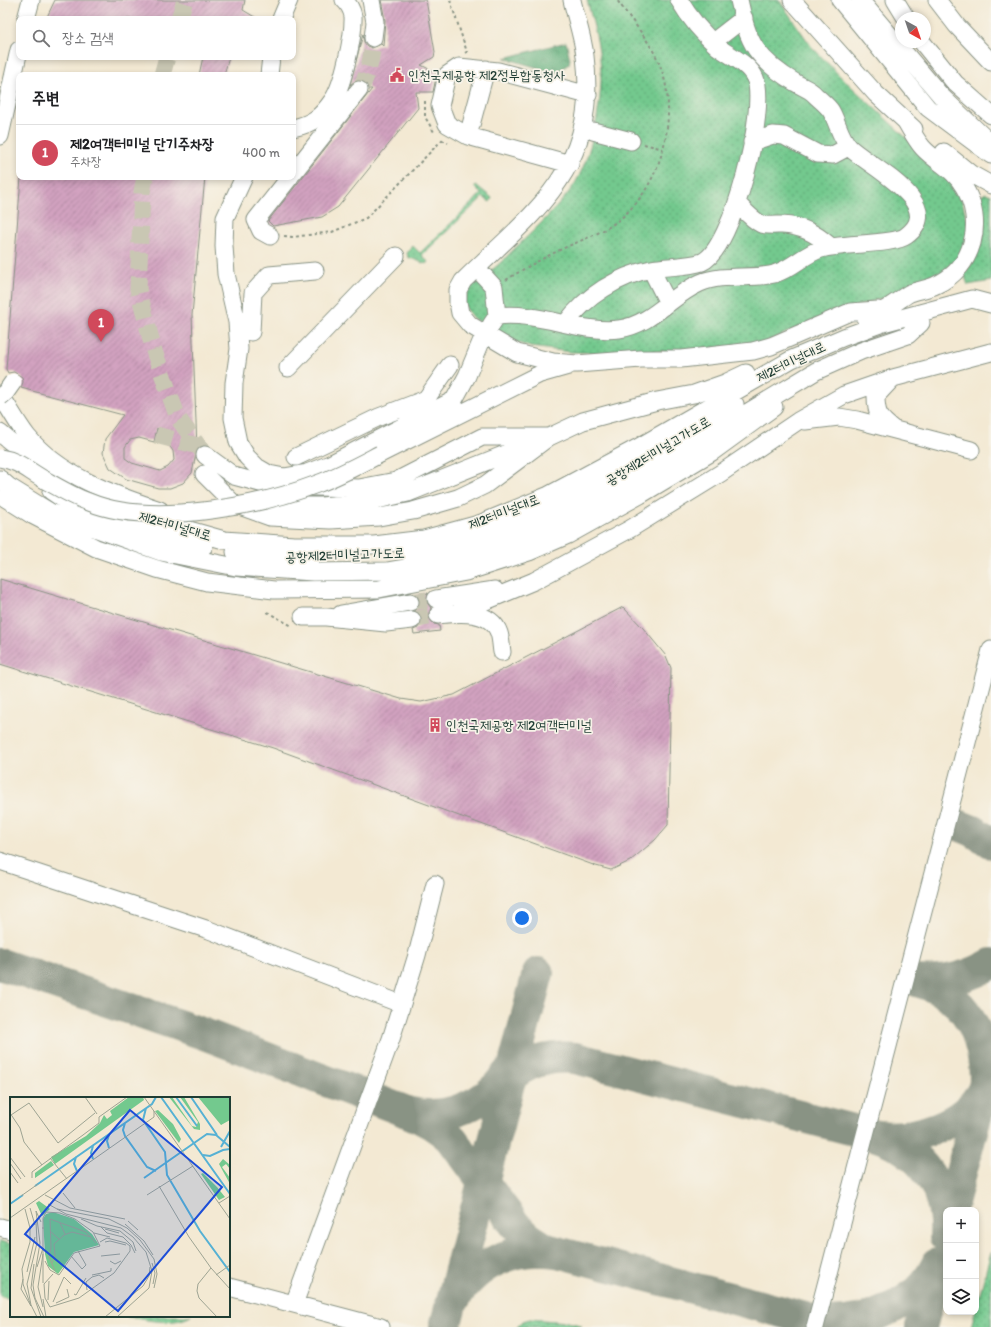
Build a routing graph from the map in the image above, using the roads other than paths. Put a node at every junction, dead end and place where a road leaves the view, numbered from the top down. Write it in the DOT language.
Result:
graph roads {
  1 [pos="31,0"];
  2 [pos="289,0"];
  3 [pos="344,0"];
  4 [pos="371,0"];
  5 [pos="572,0"];
  6 [pos="680,0"];
  7 [pos="739,0"];
  8 [pos="800,0"];
  9 [pos="840,0"];
  10 [pos="852,0"];
  11 [pos="860,0"];
  12 [pos="870,0"];
  13 [pos="895,0"];
  14 [pos="937,0"];
  15 [pos="943,0"];
  16 [pos="902,12"];
  17 [pos="27,16"];
  18 [pos="282,16"];
  19 [pos="744,18"];
  20 [pos="957,26"];
  21 [pos="895,31"];
  22 [pos="373,38"];
  23 [pos="713,42"];
  24 [pos="909,48"];
  25 [pos="927,48"];
  26 [pos="17,60"];
  27 [pos="271,60"];
  28 [pos="991,62"];
  29 [pos="771,65"];
  30 [pos="486,69"];
  31 [pos="269,72"];
  32 [pos="755,78"];
  33 [pos="359,90"];
  34 [pos="588,95"];
  35 [pos="991,115"];
  36 [pos="906,122"];
  37 [pos="296,127"];
  38 [pos="593,131"];
  39 [pos="0,136"];
  40 [pos="468,136"];
  41 [pos="991,140"];
  42 [pos="631,141"];
  43 [pos="752,142"];
  44 [pos="991,144"];
  45 [pos="848,147"];
  46 [pos="991,149"];
  47 [pos="991,155"];
  48 [pos="570,164"];
  49 [pos="296,169"];
  50 [pos="243,180"];
  51 [pos="288,180"];
  52 [pos="991,185"];
  53 [pos="737,203"];
  54 [pos="270,236"];
  55 [pos="830,246"];
  56 [pos="396,256"];
  57 [pos="702,262"];
  58 [pos="651,269"];
  59 [pos="315,271"];
  60 [pos="712,279"];
  61 [pos="488,281"];
  62 [pos="972,299"];
  63 [pos="668,303"];
  64 [pos="991,304"];
  65 [pos="991,308"];
  66 [pos="885,310"];
  67 [pos="566,323"];
  68 [pos="921,323"];
  69 [pos="488,329"];
  70 [pos="251,332"];
  71 [pos="892,341"];
  72 [pos="991,352"];
  73 [pos="577,364"];
  74 [pos="450,365"];
  75 [pos="288,368"];
  76 [pos="892,378"];
  77 [pos="13,382"];
  78 [pos="0,395"];
  79 [pos="798,421"];
  80 [pos="896,432"];
  81 [pos="0,433"];
  82 [pos="549,437"];
  83 [pos="971,450"];
  84 [pos="205,455"];
  85 [pos="296,457"];
  86 [pos="0,459"];
  87 [pos="204,474"];
  88 [pos="0,479"];
  89 [pos="0,494"];
  90 [pos="276,506"];
  91 [pos="170,526"];
  92 [pos="534,581"];
  93 [pos="436,599"];
  94 [pos="410,602"];
  95 [pos="457,613"];
  96 [pos="438,615"];
  97 [pos="303,617"];
  98 [pos="326,617"];
  99 [pos="412,620"];
  100 [pos="991,650"];
  101 [pos="502,652"];
  102 [pos="0,861"];
  103 [pos="435,884"];
  104 [pos="401,1004"];
  105 [pos="0,1227"];
  106 [pos="10,1230"];
  107 [pos="230,1287"];
  108 [pos="294,1304"];
  109 [pos="381,1327"];
  110 [pos="815,1327"];
  1 -- 17 [label="street"];
  2 -- 18 [label="street"];
  3 -- 37 [label="street"];
  4 -- 22 [label="street"];
  5 -- 34 [label="street"];
  6 -- 23 [label="street"];
  7 -- 19 [label="street"];
  8 -- 36 [label="street"];
  9 -- 47 [label="street"];
  10 -- 46 [label="street"];
  11 -- 44 [label="street"];
  12 -- 21 [label="street"];
  13 -- 16 [label="street"];
  14 -- 20 [label="street"];
  15 -- 20 [label="street"];
  19 -- 23 [label="street"];
  19 -- 29 [label="street"];
  20 -- 28 [label="street"];
  23 -- 32 [label="street"];
  24 -- 41 [label="street"];
  25 -- 35 [label="street"];
  26 -- 39 [label="street"];
  27 -- 31 [label="street"];
  29 -- 32 [label="street"];
  29 -- 45 [label="street"];
  30 -- 34 [label="street"];
  30 -- 40 [label="street"];
  30 -- 40 [label="street"];
  32 -- 43 [label="street"];
  33 -- 49 [label="street"];
  34 -- 48 [label="street"];
  36 -- 52 [label="street"];
  36 -- 66 [label="street"];
  38 -- 42 [label="street"];
  40 -- 48 [label="street"];
  43 -- 45 [label="street"];
  43 -- 53 [label="street"];
  45 -- 55 [label="street"];
  48 -- 73 [label="street"];
  50 -- 69 [label="street"];
  51 -- 54 [label="street"];
  53 -- 55 [label="street"];
  53 -- 57 [label="street"];
  55 -- 60 [label="street"];
  56 -- 75 [label="street"];
  57 -- 58 [label="street"];
  57 -- 60 [label="street"];
  58 -- 63 [label="street"];
  58 -- 67 [label="street"];
  59 -- 70 [label="street"];
  60 -- 63 [label="street"];
  61 -- 69 [label="street"];
  62 -- 64 [label="street, 제2터미널대로"];
  62 -- 66 [label="street"];
  62 -- 91 [label="street, 제2터미널대로"];
  63 -- 67 [label="street"];
  65 -- 68 [label="street, 제2터미널대로"];
  66 -- 73 [label="street"];
  66 -- 82 [label="street"];
  67 -- 69 [label="street"];
  68 -- 71 [label="street, 제2터미널대로"];
  68 -- 86 [label="street, 공항제2터미널고가도로"];
  71 -- 88 [label="street, 제2터미널대로"];
  71 -- 89 [label="street, 공항제2터미널고가도로"];
  72 -- 76 [label="street"];
  73 -- 86 [label="street, bridge"];
  74 -- 85 [label="street"];
  76 -- 79 [label="street"];
  76 -- 80 [label="street"];
  77 -- 78 [label="street, bridge"];
  78 -- 91 [label="street"];
  79 -- 80 [label="street"];
  79 -- 92 [label="street"];
  80 -- 83 [label="street"];
  81 -- 91 [label="street, 제2터미널대로"];
  82 -- 84 [label="street"];
  82 -- 87 [label="street"];
  82 -- 90 [label="street"];
  92 -- 93 [label="street"];
  92 -- 95 [label="street"];
  94 -- 98 [label="street"];
  95 -- 96 [label="street"];
  95 -- 101 [label="street"];
  97 -- 98 [label="street"];
  98 -- 99 [label="street"];
  100 -- 110 [label="street"];
  102 -- 104 [label="street"];
  103 -- 104 [label="street"];
  104 -- 108 [label="street"];
  105 -- 106 [label="street"];
  107 -- 108 [label="street"];
  108 -- 109 [label="street"];
}
